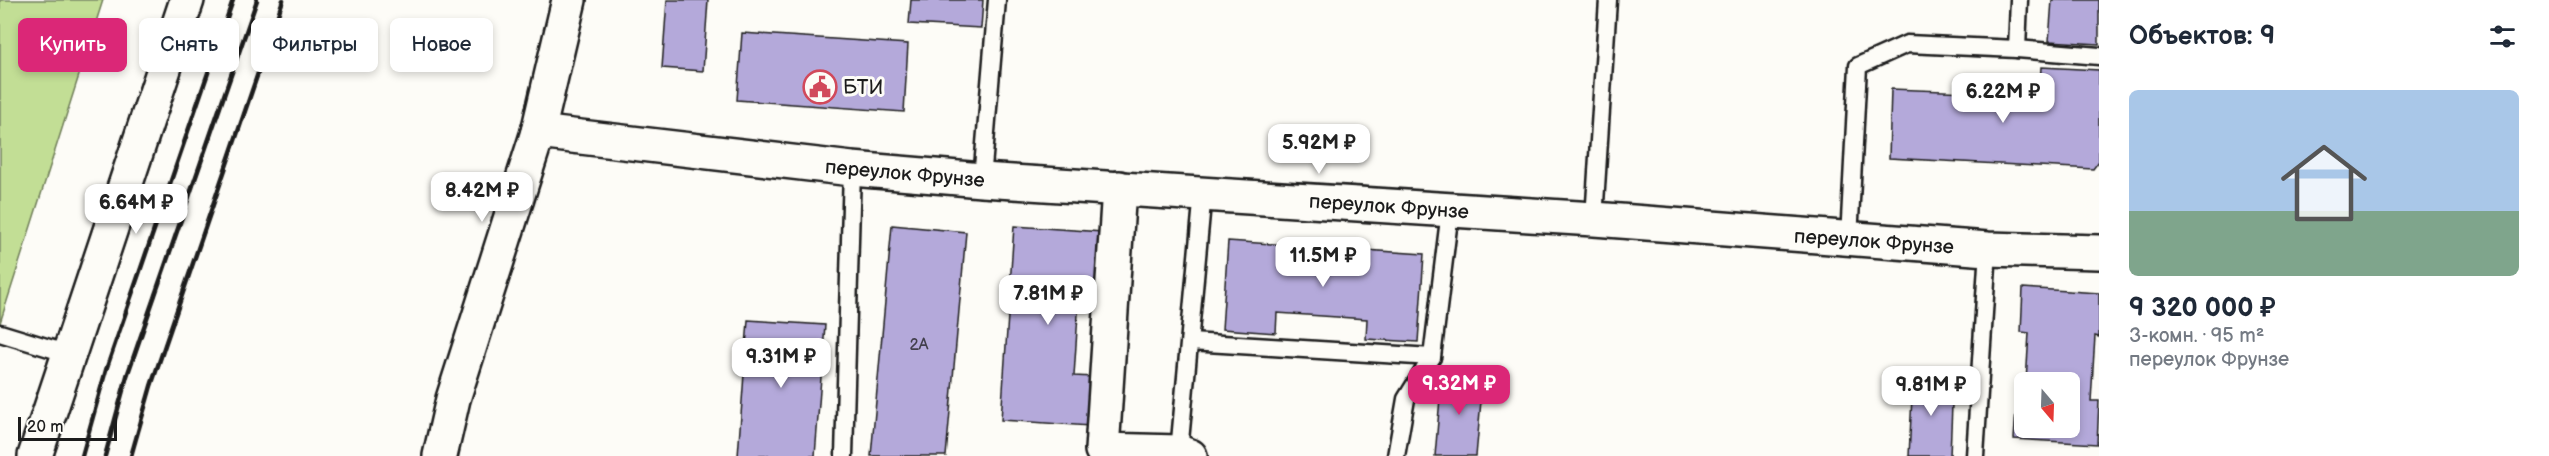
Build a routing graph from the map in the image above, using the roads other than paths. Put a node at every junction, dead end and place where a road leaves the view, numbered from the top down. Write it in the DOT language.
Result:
graph roads {
  1 [pos="187,0"];
  2 [pos="569,0"];
  3 [pos="997,0"];
  4 [pos="1608,0"];
  5 [pos="2019,0"];
  6 [pos="2017,49"];
  7 [pos="2099,56"];
  8 [pos="538,132"];
  9 [pos="852,169"];
  10 [pos="982,180"];
  11 [pos="1119,188"];
  12 [pos="1203,192"];
  13 [pos="1450,211"];
  14 [pos="1594,219"];
  15 [pos="1849,239"];
  16 [pos="1988,249"];
  17 [pos="2099,252"];
  18 [pos="0,333"];
  19 [pos="1190,342"];
  20 [pos="69,354"];
  21 [pos="1432,357"];
  22 [pos="1184,454"];
  23 [pos="35,456"];
  24 [pos="440,456"];
  25 [pos="844,456"];
  26 [pos="1396,456"];
  27 [pos="1975,456"];
  1 -- 20 [label="street"];
  2 -- 8 [label="street"];
  3 -- 10 [label="lane"];
  4 -- 14 [label="lane"];
  5 -- 6 [label="lane"];
  6 -- 7 [label="lane"];
  6 -- 15 [label="lane"];
  8 -- 9 [label="street, переулок Фрунзе"];
  8 -- 24 [label="street"];
  9 -- 10 [label="street, переулок Фрунзе"];
  9 -- 25 [label="lane"];
  10 -- 11 [label="street, переулок Фрунзе"];
  11 -- 12 [label="street, переулок Фрунзе"];
  11 -- 22 [label="street"];
  12 -- 13 [label="street, переулок Фрунзе"];
  12 -- 19 [label="lane"];
  13 -- 14 [label="street, переулок Фрунзе"];
  13 -- 21 [label="lane"];
  14 -- 15 [label="street, переулок Фрунзе"];
  15 -- 16 [label="street, переулок Фрунзе"];
  16 -- 17 [label="street, переулок Фрунзе"];
  16 -- 27 [label="lane"];
  18 -- 20 [label="lane"];
  19 -- 21 [label="lane"];
  19 -- 22 [label="lane"];
  20 -- 23 [label="street"];
  21 -- 26 [label="lane"];
}
